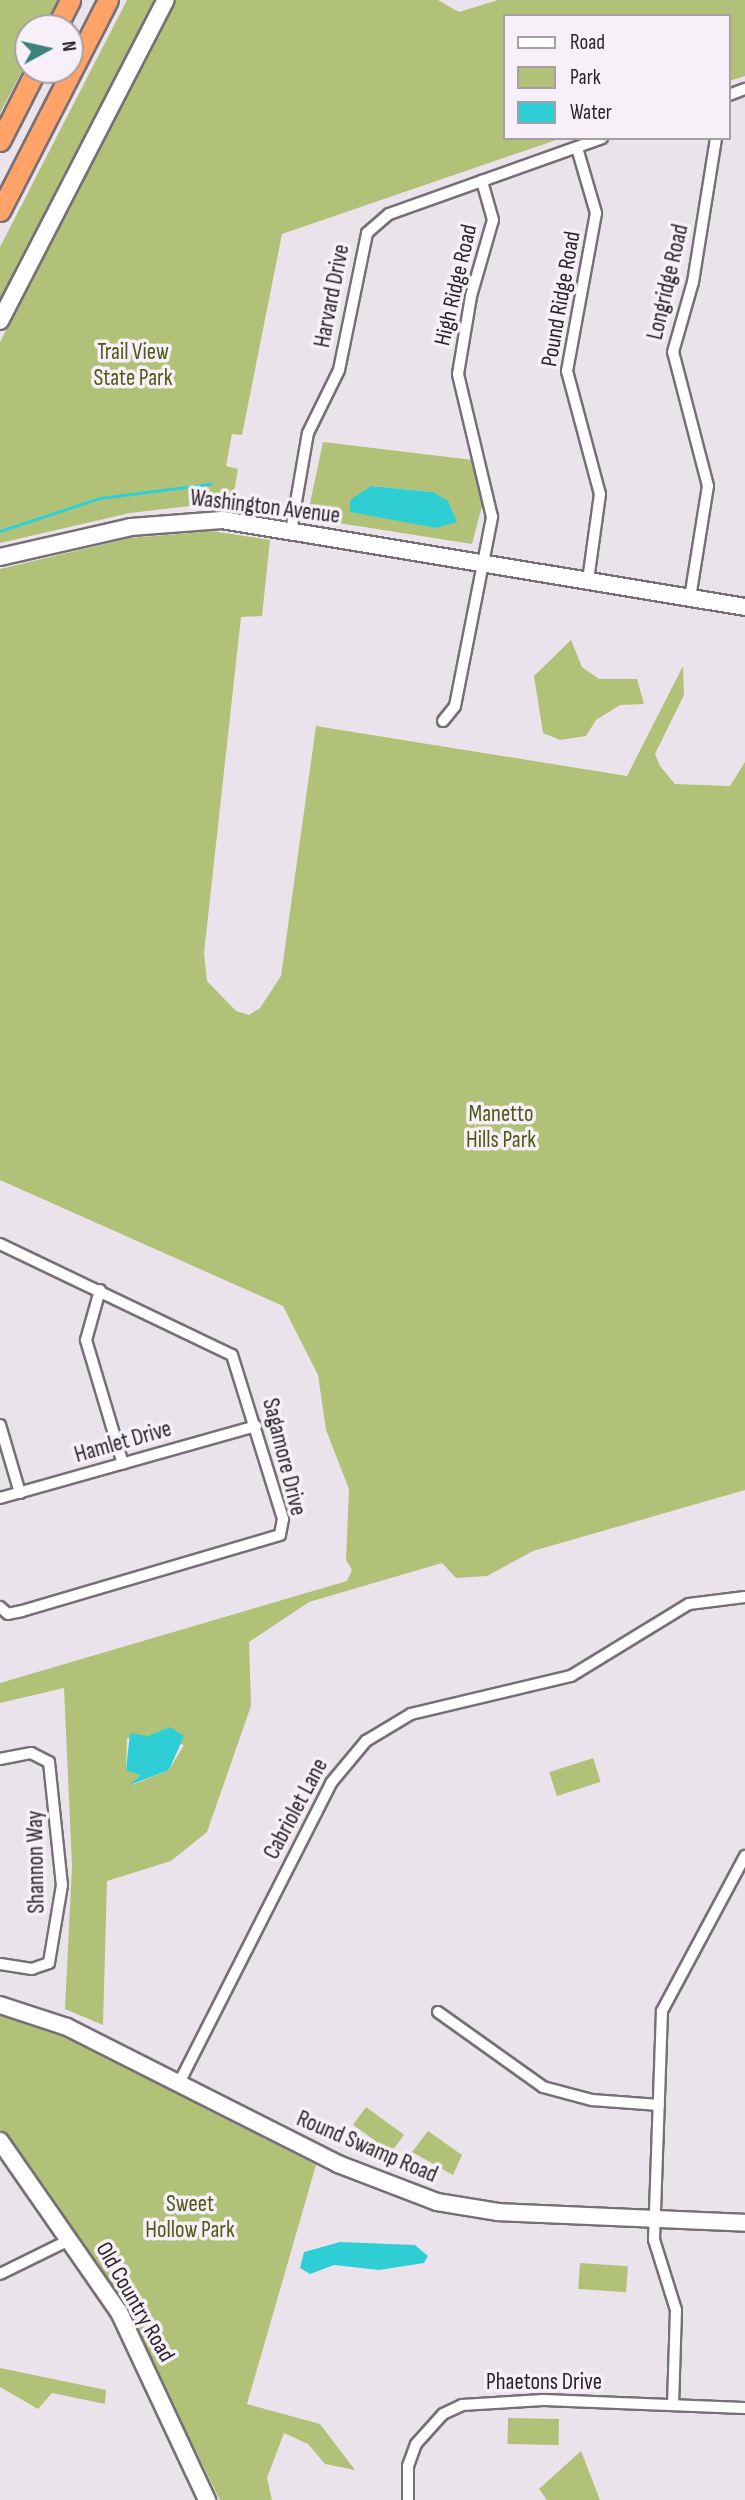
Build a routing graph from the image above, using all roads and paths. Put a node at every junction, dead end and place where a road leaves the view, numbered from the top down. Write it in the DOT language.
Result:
graph roads {
  1 [pos="108,0"];
  2 [pos="166,0"];
  3 [pos="29,84"];
  4 [pos="597,140"];
  5 [pos="716,140"];
  6 [pos="0,141"];
  7 [pos="577,148"];
  8 [pos="482,181"];
  9 [pos="0,211"];
  10 [pos="0,321"];
  11 [pos="291,531"];
  12 [pos="0,557"];
  13 [pos="485,562"];
  14 [pos="588,580"];
  15 [pos="690,598"];
  16 [pos="745,607"];
  17 [pos="443,721"];
  18 [pos="0,1244"];
  19 [pos="100,1290"];
  20 [pos="0,1425"];
  21 [pos="257,1426"];
  22 [pos="123,1464"];
  23 [pos="20,1493"];
  24 [pos="0,1498"];
  25 [pos="745,1597"];
  26 [pos="0,1607"];
  27 [pos="0,1759"];
  28 [pos="745,1856"];
  29 [pos="0,1964"];
  30 [pos="0,2005"];
  31 [pos="438,2012"];
  32 [pos="179,2083"];
  33 [pos="659,2105"];
  34 [pos="0,2141"];
  35 [pos="654,2218"];
  36 [pos="745,2223"];
  37 [pos="71,2239"];
  38 [pos="0,2274"];
  39 [pos="673,2405"];
  40 [pos="745,2408"];
  41 [pos="207,2500"];
  42 [pos="408,2500"];
  1 -- 9 [label="highway"];
  2 -- 10 [label="main road"];
  3 -- 6 [label="highway"];
  4 -- 7 [label="street, Harvard Drive"];
  5 -- 15 [label="street, Longridge Road"];
  7 -- 8 [label="street, Harvard Drive"];
  7 -- 14 [label="street, Pound Ridge Road"];
  8 -- 11 [label="street, Harvard Drive"];
  8 -- 13 [label="street, High Ridge Road"];
  11 -- 12 [label="main road, Washington Avenue"];
  11 -- 13 [label="main road, Washington Avenue"];
  13 -- 14 [label="main road, Washington Avenue"];
  13 -- 17 [label="street"];
  14 -- 15 [label="main road, Washington Avenue"];
  15 -- 16 [label="main road, Washington Avenue"];
  18 -- 19 [label="street, Sagamore Drive"];
  19 -- 21 [label="street, Sagamore Drive"];
  19 -- 22 [label="street"];
  20 -- 23 [label="street"];
  21 -- 22 [label="street, Hamlet Drive"];
  21 -- 26 [label="street, Sagamore Drive"];
  22 -- 23 [label="street, Hamlet Drive"];
  23 -- 24 [label="street, Hamlet Drive"];
  25 -- 32 [label="street, Cabriolet Lane"];
  27 -- 29 [label="street, Shannon Way"];
  28 -- 33 [label="street"];
  30 -- 32 [label="main road, Round Swamp Road"];
  31 -- 33 [label="street"];
  32 -- 35 [label="main road, Round Swamp Road"];
  33 -- 35 [label="street"];
  34 -- 37 [label="main road, Old Country Road"];
  35 -- 36 [label="main road, Round Swamp Road"];
  35 -- 39 [label="street"];
  37 -- 38 [label="street"];
  37 -- 41 [label="main road, Old Country Road"];
  39 -- 40 [label="street, Phaetons Drive"];
  39 -- 42 [label="street, Phaetons Drive"];
}
